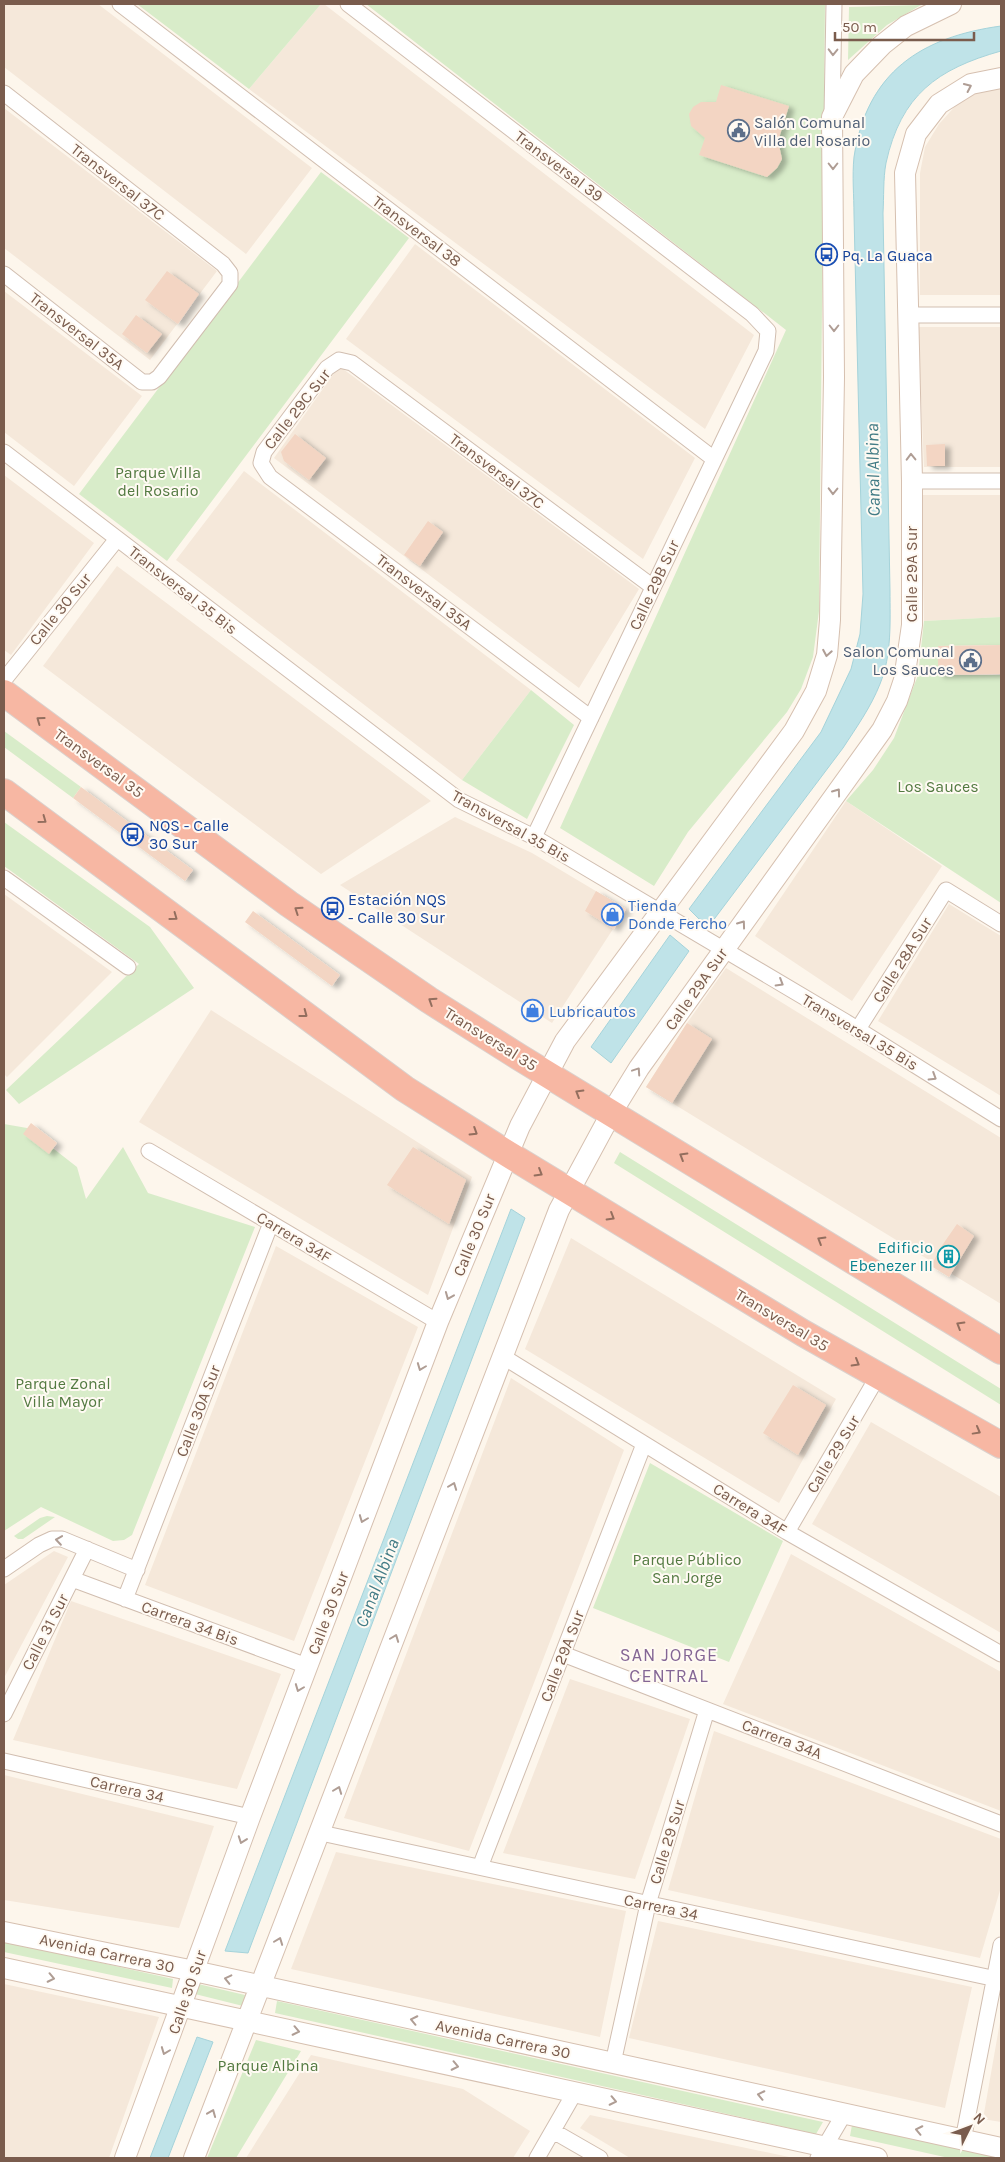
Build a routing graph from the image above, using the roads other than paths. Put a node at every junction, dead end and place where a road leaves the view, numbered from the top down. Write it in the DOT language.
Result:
graph roads {
  1 [pos="120,4"];
  2 [pos="348,4"];
  3 [pos="834,4"];
  4 [pos="951,4"];
  5 [pos="1001,78"];
  6 [pos="4,93"];
  7 [pos="832,117"];
  8 [pos="4,274"];
  9 [pos="908,315"];
  10 [pos="1001,316"];
  11 [pos="768,331"];
  12 [pos="339,360"];
  13 [pos="152,382"];
  14 [pos="4,452"];
  15 [pos="714,459"];
  16 [pos="261,463"];
  17 [pos="912,481"];
  18 [pos="1001,481"];
  19 [pos="117,539"];
  20 [pos="653,587"];
  21 [pos="4,680"];
  22 [pos="4,693"];
  23 [pos="591,718"];
  24 [pos="4,792"];
  25 [pos="534,838"];
  26 [pos="4,878"];
  27 [pos="660,912"];
  28 [pos="1001,924"];
  29 [pos="715,945"];
  30 [pos="128,967"];
  31 [pos="858,1029"];
  32 [pos="547,1074"];
  33 [pos="612,1112"];
  34 [pos="1001,1119"];
  35 [pos="149,1151"];
  36 [pos="508,1154"];
  37 [pos="569,1192"];
  38 [pos="270,1223"];
  39 [pos="438,1322"];
  40 [pos="1001,1351"];
  41 [pos="502,1356"];
  42 [pos="878,1376"];
  43 [pos="644,1444"];
  44 [pos="1001,1445"];
  45 [pos="787,1532"];
  46 [pos="86,1549"];
  47 [pos="4,1570"];
  48 [pos="137,1570"];
  49 [pos="72,1579"];
  50 [pos="125,1599"];
  51 [pos="563,1654"];
  52 [pos="1001,1654"];
  53 [pos="307,1666"];
  54 [pos="707,1710"];
  55 [pos="4,1714"];
  56 [pos="4,1761"];
  57 [pos="250,1817"];
  58 [pos="1001,1824"];
  59 [pos="321,1833"];
  60 [pos="480,1868"];
  61 [pos="648,1904"];
  62 [pos="4,1932"];
  63 [pos="1001,1945"];
  64 [pos="4,1968"];
  65 [pos="194,1971"];
  66 [pos="997,1980"];
  67 [pos="261,1987"];
  68 [pos="182,2006"];
  69 [pos="248,2020"];
  70 [pos="613,2063"];
  71 [pos="574,2092"];
  72 [pos="844,2114"];
  73 [pos="553,2130"];
  74 [pos="963,2140"];
  75 [pos="1001,2148"];
  76 [pos="821,2152"];
  77 [pos="125,2158"];
  78 [pos="194,2158"];
  79 [pos="537,2158"];
  80 [pos="600,2158"];
  81 [pos="877,2158"];
  1 -- 15 [label="street, Transversal 38"];
  2 -- 11 [label="street, Transversal 39"];
  3 -- 7 [label="street, one-way"];
  4 -- 7 [label="street"];
  9 -- 5 [label="street, Calle 29A Sur, one-way"];
  6 -- 13 [label="street, Transversal 37C"];
  7 -- 27 [label="street, one-way"];
  8 -- 13 [label="street, Transversal 35A"];
  9 -- 10 [label="street"];
  17 -- 9 [label="street, Calle 29A Sur, one-way"];
  11 -- 15 [label="street, Calle 29B Sur"];
  12 -- 16 [label="street, Calle 29C Sur"];
  12 -- 20 [label="street, Transversal 37C"];
  14 -- 19 [label="street, Transversal 35 Bis"];
  15 -- 20 [label="street, Calle 29B Sur"];
  16 -- 23 [label="street, Transversal 35A"];
  17 -- 18 [label="street"];
  29 -- 17 [label="street, Calle 29A Sur, one-way"];
  19 -- 21 [label="street, Calle 30 Sur"];
  19 -- 25 [label="street, Transversal 35 Bis"];
  20 -- 23 [label="street, Calle 29B Sur"];
  32 -- 22 [label="highway, Transversal 35, one-way"];
  23 -- 25 [label="street, Calle 29B Sur"];
  24 -- 36 [label="highway, Transversal 35, one-way"];
  25 -- 27 [label="street, Transversal 35 Bis"];
  26 -- 30 [label="street"];
  27 -- 29 [label="street, Transversal 35 Bis"];
  27 -- 32 [label="street"];
  28 -- 31 [label="street, Calle 28A Sur"];
  29 -- 31 [label="street, Transversal 35 Bis, one-way"];
  33 -- 29 [label="street, Calle 29A Sur, one-way"];
  31 -- 34 [label="street, Transversal 35 Bis, one-way"];
  33 -- 32 [label="highway, Transversal 35, one-way"];
  32 -- 36 [label="street, Calle 30 Sur"];
  33 -- 37 [label="street"];
  40 -- 33 [label="highway, Transversal 35, one-way"];
  35 -- 38 [label="street, Carrera 34F"];
  36 -- 37 [label="highway, Transversal 35, one-way"];
  36 -- 39 [label="street, Calle 30 Sur, one-way"];
  37 -- 41 [label="street"];
  37 -- 42 [label="highway, Transversal 35, one-way"];
  38 -- 39 [label="street, Carrera 34F"];
  38 -- 48 [label="street, Calle 30A Sur"];
  39 -- 53 [label="street, Calle 30 Sur, one-way"];
  41 -- 43 [label="street, Carrera 34F"];
  59 -- 41 [label="street, one-way"];
  42 -- 44 [label="highway, Transversal 35, one-way"];
  42 -- 45 [label="street, Calle 29 Sur"];
  43 -- 45 [label="street, Carrera 34F"];
  43 -- 51 [label="street, Calle 29A Sur"];
  45 -- 52 [label="street, Carrera 34F"];
  46 -- 47 [label="street, one-way"];
  46 -- 48 [label="street"];
  46 -- 49 [label="street, Calle 31 Sur"];
  48 -- 50 [label="street, Calle 30A Sur"];
  49 -- 50 [label="street, Carrera 34 Bis"];
  49 -- 55 [label="street, Calle 31 Sur"];
  50 -- 53 [label="street, Carrera 34 Bis"];
  51 -- 54 [label="street, Carrera 34A"];
  51 -- 60 [label="street, Calle 29A Sur"];
  53 -- 57 [label="street, Calle 30 Sur, one-way"];
  54 -- 58 [label="street, Carrera 34A"];
  54 -- 61 [label="street, Calle 29 Sur"];
  56 -- 57 [label="street, Carrera 34"];
  57 -- 65 [label="street, Calle 30 Sur, one-way"];
  59 -- 60 [label="street, Carrera 34"];
  67 -- 59 [label="street, one-way"];
  60 -- 61 [label="street, Carrera 34"];
  61 -- 66 [label="street, Carrera 34"];
  61 -- 70 [label="street, Calle 29 Sur"];
  62 -- 65 [label="street, Avenida Carrera 30"];
  63 -- 66 [label="street"];
  64 -- 68 [label="street, one-way"];
  67 -- 65 [label="street, Avenida Carrera 30, one-way"];
  65 -- 68 [label="street, Calle 30 Sur"];
  66 -- 74 [label="street"];
  67 -- 69 [label="street"];
  70 -- 67 [label="street, Avenida Carrera 30, one-way"];
  68 -- 69 [label="street"];
  68 -- 77 [label="street, Calle 30 Sur, one-way"];
  69 -- 71 [label="street, one-way"];
  78 -- 69 [label="street, one-way"];
  72 -- 70 [label="street, Avenida Carrera 30, one-way"];
  71 -- 73 [label="street"];
  71 -- 76 [label="street, one-way"];
  74 -- 72 [label="street, Avenida Carrera 30, one-way"];
  72 -- 76 [label="street"];
  73 -- 79 [label="street"];
  73 -- 80 [label="street"];
  74 -- 75 [label="street, Avenida Carrera 30"];
  76 -- 81 [label="street"];
}
